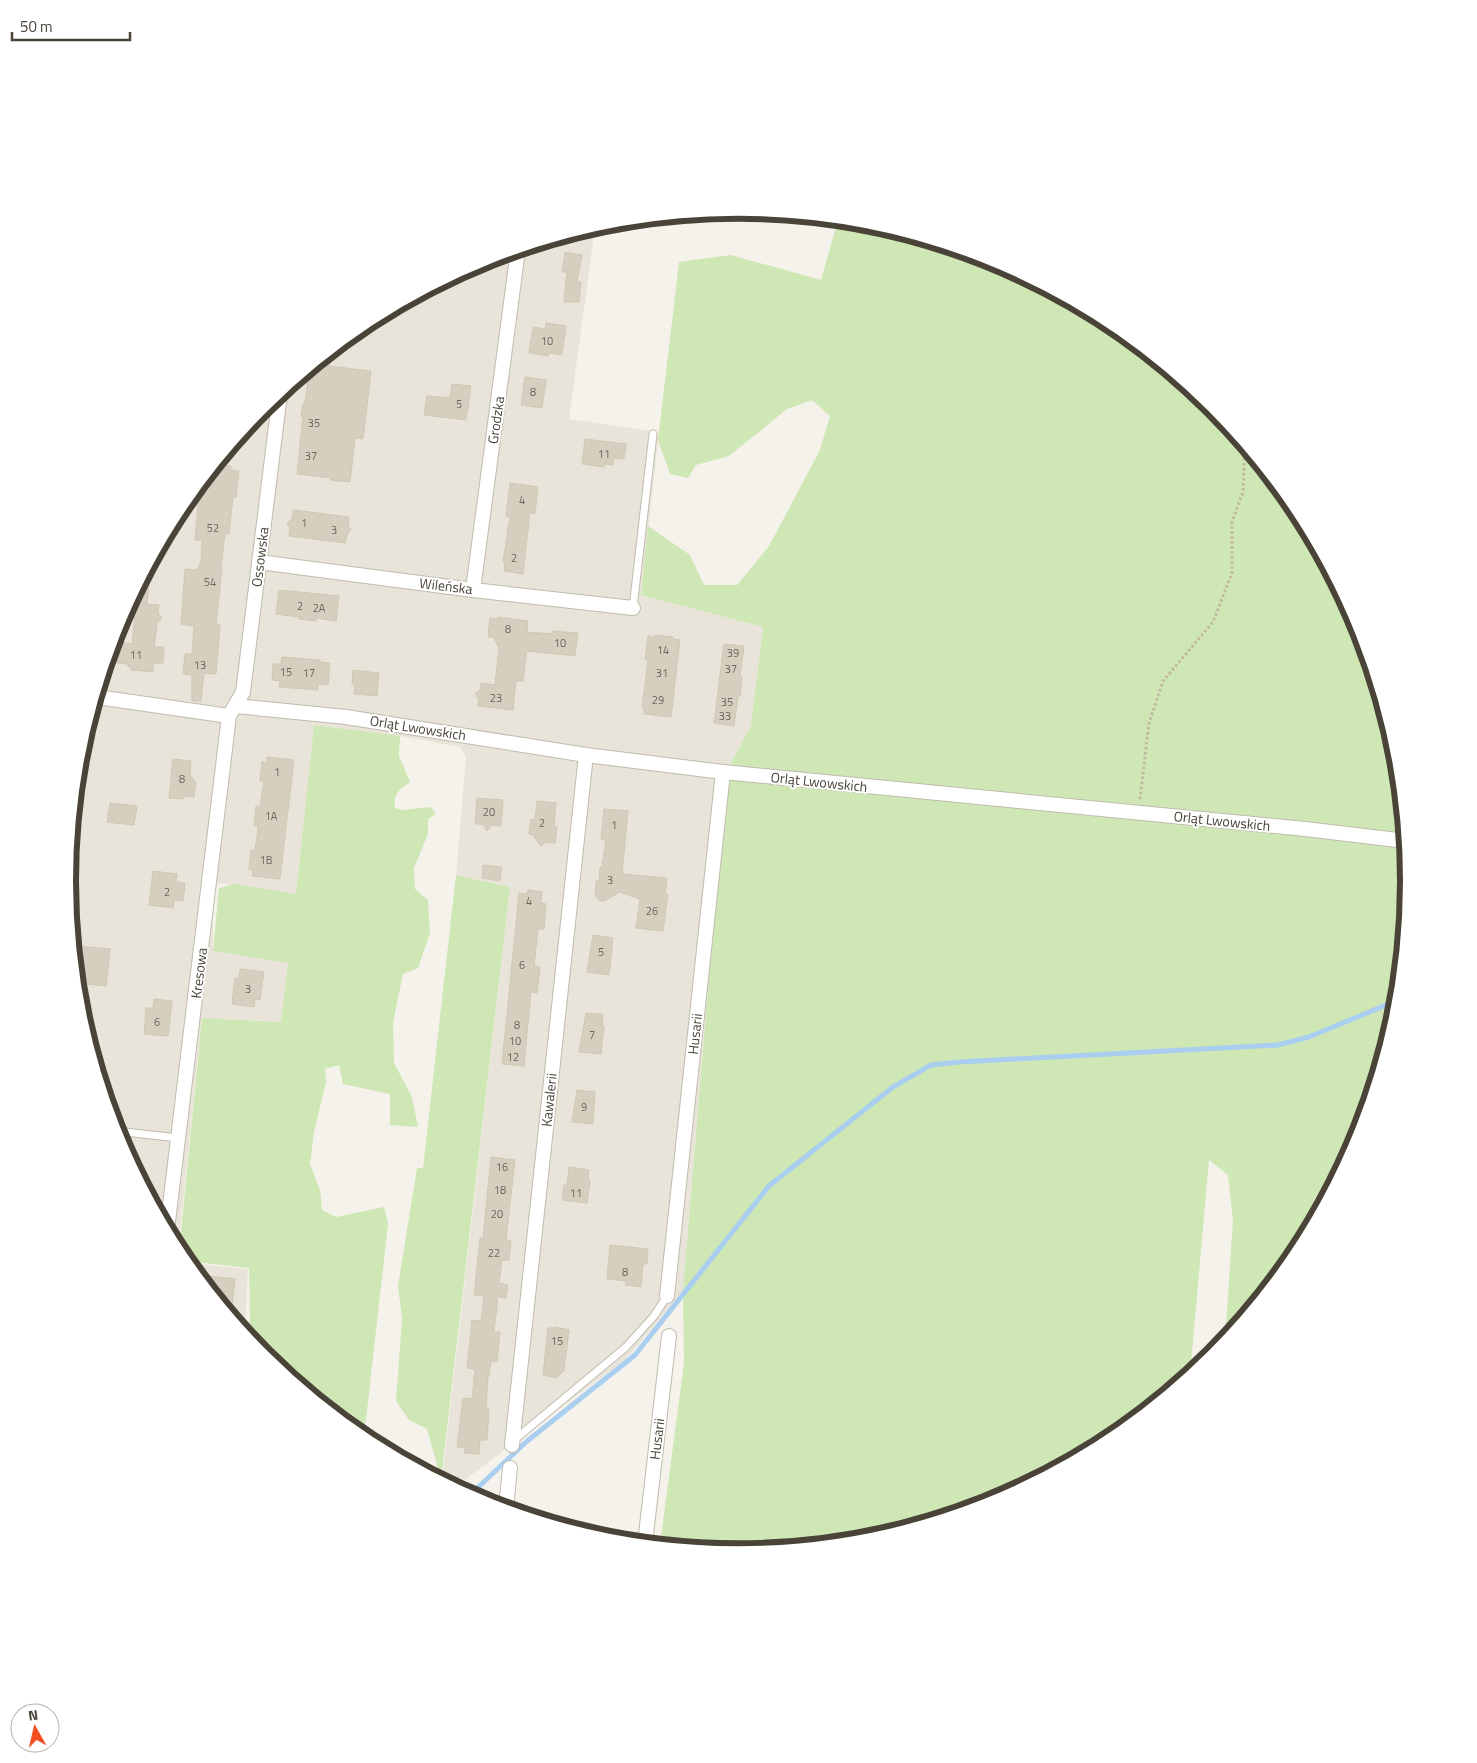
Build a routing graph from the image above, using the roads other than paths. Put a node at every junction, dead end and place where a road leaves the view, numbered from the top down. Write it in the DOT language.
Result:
graph roads {
  1 [pos="517,258"];
  2 [pos="279,405"];
  3 [pos="653,434"];
  4 [pos="259,562"];
  5 [pos="473,590"];
  6 [pos="633,608"];
  7 [pos="103,697"];
  8 [pos="232,711"];
  9 [pos="586,755"];
  10 [pos="723,772"];
  11 [pos="1399,840"];
  12 [pos="126,1132"];
  13 [pos="178,1138"];
  14 [pos="169,1219"];
  15 [pos="667,1296"];
  16 [pos="669,1336"];
  17 [pos="512,1443"];
  18 [pos="510,1468"];
  19 [pos="507,1501"];
  20 [pos="646,1537"];
  1 -- 5 [label="street, Grodzka"];
  2 -- 4 [label="street, Ossowska"];
  3 -- 6 [label="lane"];
  4 -- 5 [label="street, Wileńska"];
  4 -- 8 [label="street, Ossowska"];
  5 -- 6 [label="street, Wileńska"];
  7 -- 8 [label="street, Orląt Lwowskich"];
  8 -- 9 [label="street, Orląt Lwowskich"];
  8 -- 13 [label="street, Kresowa"];
  9 -- 10 [label="street, Orląt Lwowskich"];
  9 -- 17 [label="street, Kawalerii"];
  10 -- 11 [label="street, Orląt Lwowskich"];
  10 -- 15 [label="street, Husarii"];
  12 -- 13 [label="lane"];
  13 -- 14 [label="street, Kresowa"];
  15 -- 17 [label="lane"];
  16 -- 20 [label="street, Husarii"];
  18 -- 19 [label="street"];
}
